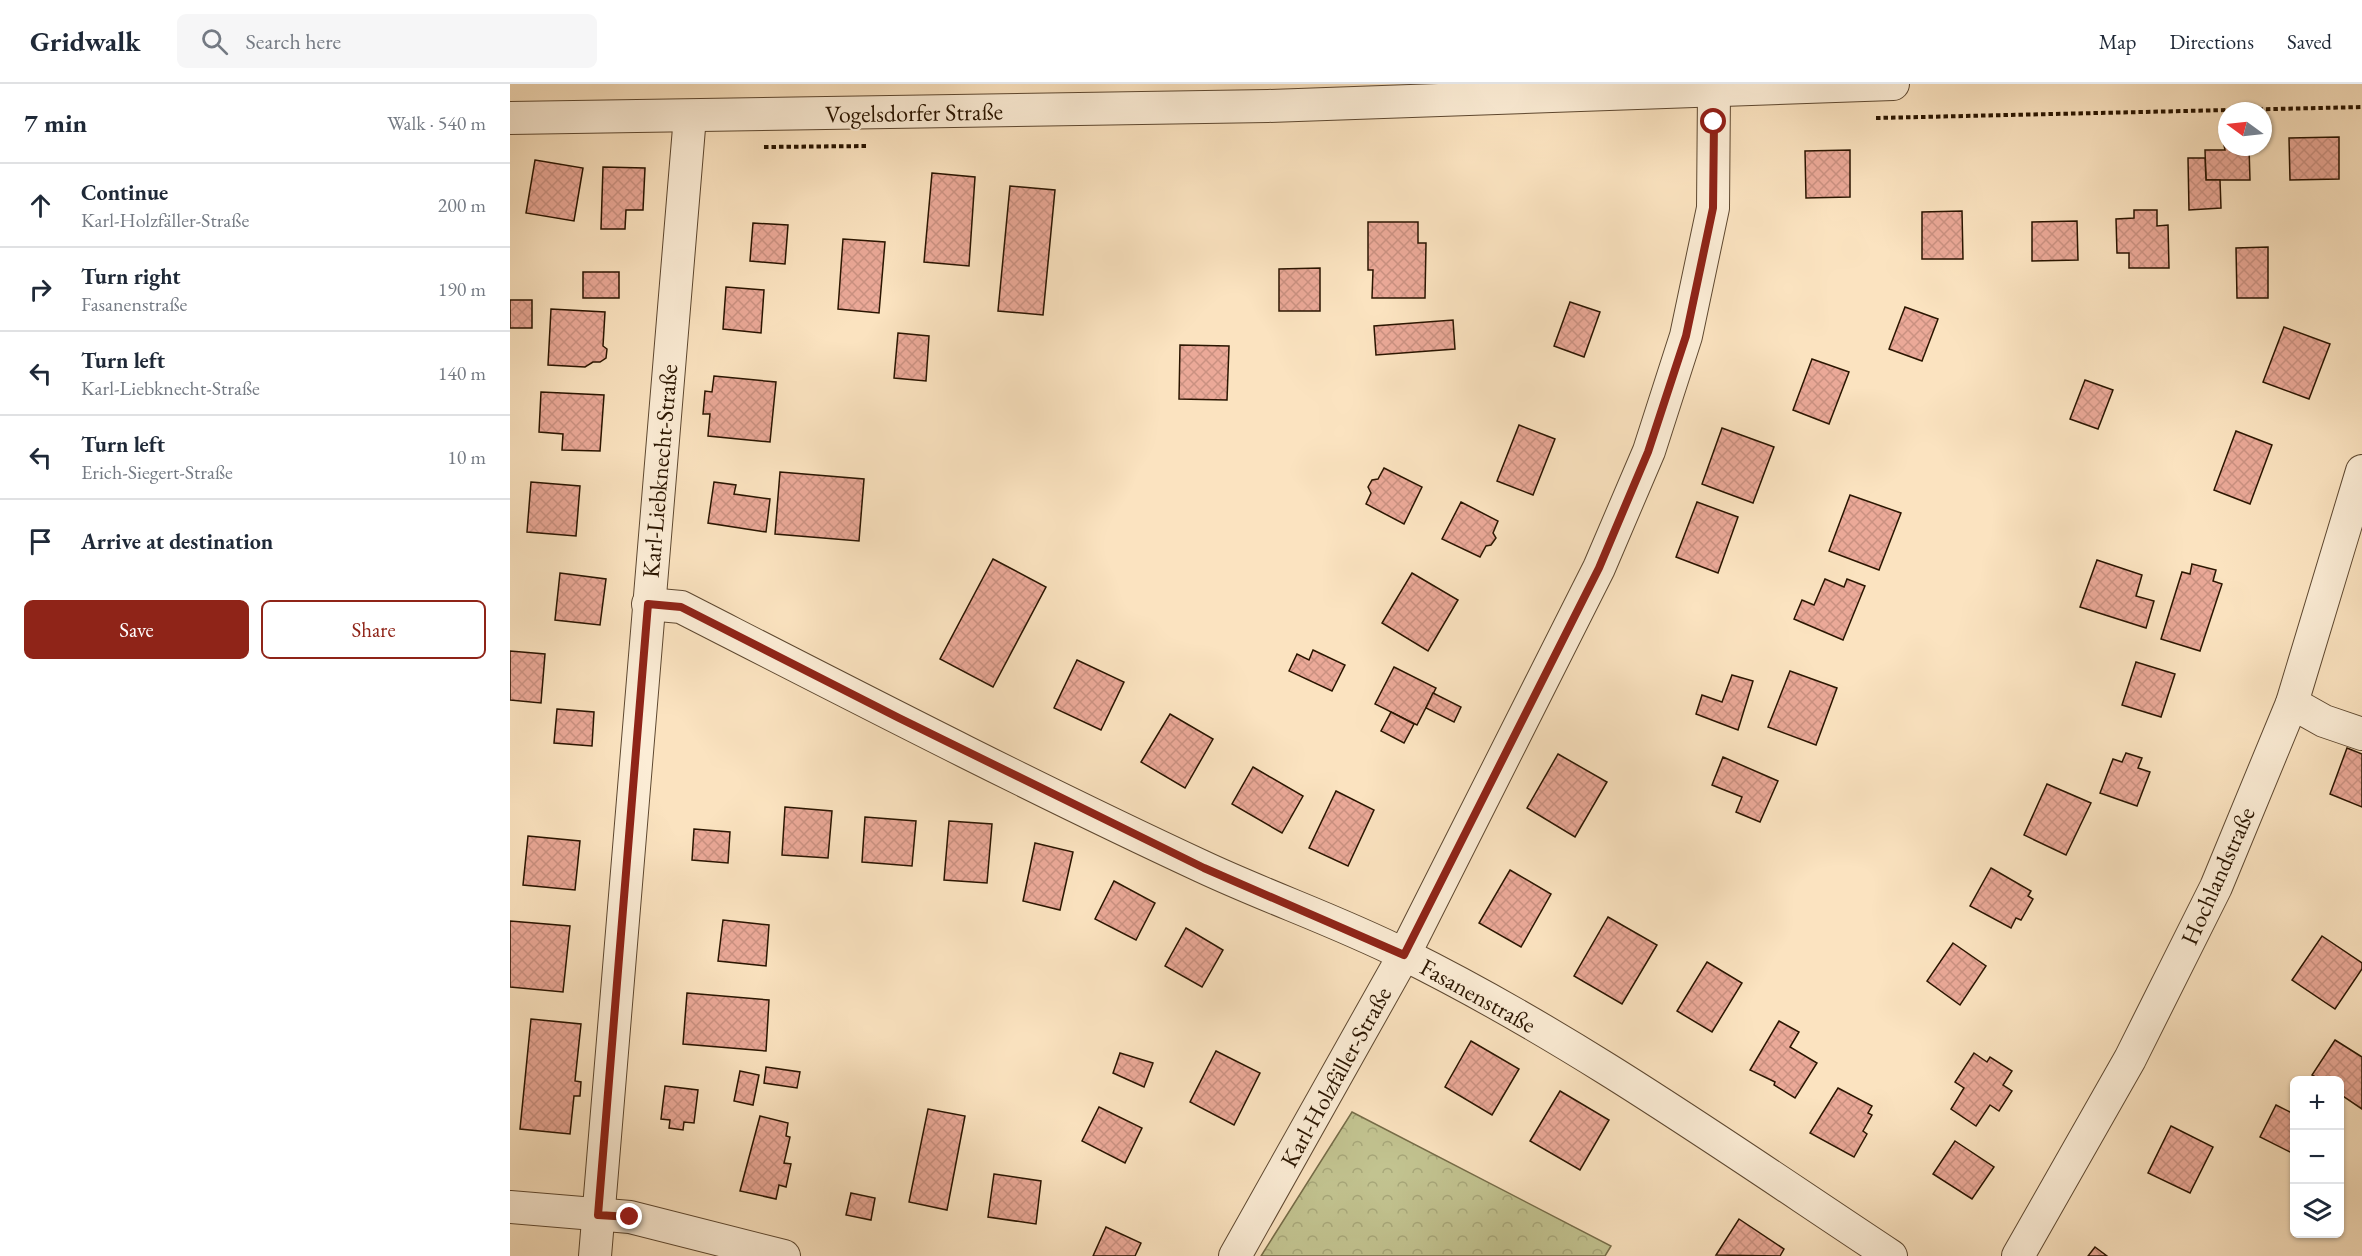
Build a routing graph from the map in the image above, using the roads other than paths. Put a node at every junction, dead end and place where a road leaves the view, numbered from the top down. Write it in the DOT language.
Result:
graph roads {
  1 [pos="1893,84"];
  2 [pos="1714,91"];
  3 [pos="1308,94"];
  4 [pos="690,116"];
  5 [pos="510,117"];
  6 [pos="2362,471"];
  7 [pos="648,604"];
  8 [pos="2292,703"];
  9 [pos="2362,734"];
  10 [pos="1404,955"];
  11 [pos="510,1207"];
  12 [pos="598,1215"];
  13 [pos="595,1256"];
  14 [pos="784,1256"];
  15 [pos="1235,1256"];
  16 [pos="1891,1256"];
  17 [pos="2018,1256"];
  1 -- 2 [label="street, Vogelsdorfer Straße"];
  2 -- 3 [label="street, Vogelsdorfer Straße"];
  2 -- 10 [label="street, Karl-Holzfäller-Straße"];
  3 -- 4 [label="street, Vogelsdorfer Straße"];
  4 -- 5 [label="street, Vogelsdorfer Straße"];
  4 -- 7 [label="street, Karl-Liebknecht-Straße"];
  6 -- 8 [label="street, Hochlandstraße"];
  7 -- 10 [label="street, Fasanenstraße"];
  7 -- 12 [label="street, Karl-Liebknecht-Straße"];
  8 -- 9 [label="street"];
  8 -- 17 [label="street, Hochlandstraße"];
  10 -- 15 [label="street, Karl-Holzfäller-Straße"];
  10 -- 16 [label="street, Fasanenstraße"];
  11 -- 12 [label="street"];
  12 -- 13 [label="street, Karl-Liebknecht-Straße"];
  12 -- 14 [label="street"];
}
